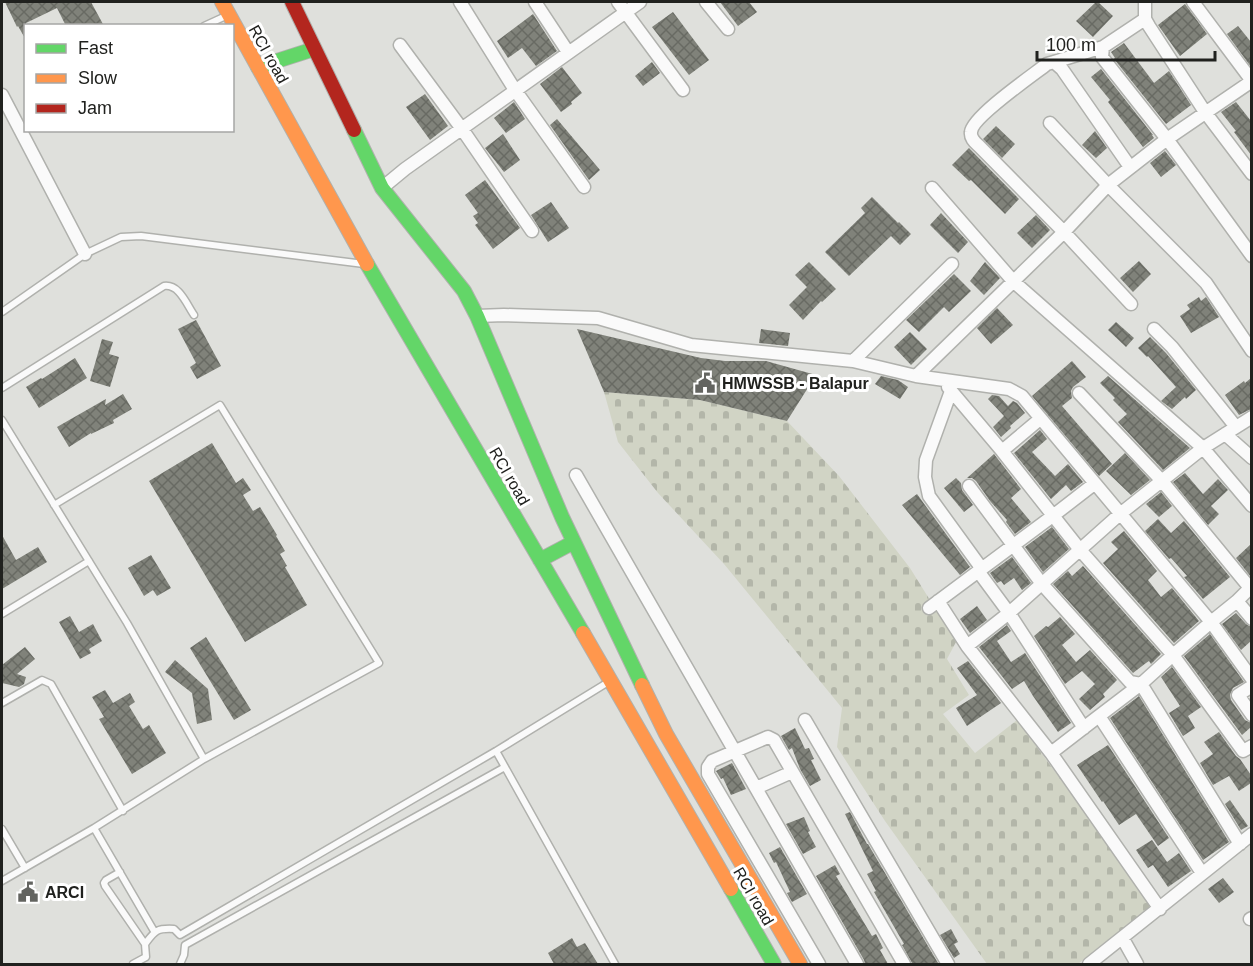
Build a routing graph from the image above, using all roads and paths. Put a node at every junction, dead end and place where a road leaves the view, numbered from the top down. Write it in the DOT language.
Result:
graph roads {
  1 [pos="222,2"];
  2 [pos="292,2"];
  3 [pos="460,2"];
  4 [pos="535,2"];
  5 [pos="640,2"];
  6 [pos="706,2"];
  7 [pos="1145,2"];
  8 [pos="1193,2"];
  9 [pos="622,7"];
  10 [pos="229,15"];
  11 [pos="1145,19"];
  12 [pos="209,24"];
  13 [pos="234,24"];
  14 [pos="234,24"];
  15 [pos="728,29"];
  16 [pos="400,45"];
  17 [pos="1103,47"];
  18 [pos="314,48"];
  19 [pos="568,52"];
  20 [pos="1054,62"];
  21 [pos="258,68"];
  22 [pos="1251,81"];
  23 [pos="515,90"];
  24 [pos="683,90"];
  25 [pos="2,95"];
  26 [pos="1204,112"];
  27 [pos="1050,123"];
  28 [pos="462,129"];
  29 [pos="1167,139"];
  30 [pos="1130,167"];
  31 [pos="1251,174"];
  32 [pos="1108,185"];
  33 [pos="584,187"];
  34 [pos="382,188"];
  35 [pos="933,188"];
  36 [pos="532,231"];
  37 [pos="1064,232"];
  38 [pos="1249,249"];
  39 [pos="85,254"];
  40 [pos="367,264"];
  41 [pos="952,264"];
  42 [pos="1014,282"];
  43 [pos="1131,304"];
  44 [pos="2,312"];
  45 [pos="194,315"];
  46 [pos="477,316"];
  47 [pos="1154,329"];
  48 [pos="1251,351"];
  49 [pos="853,361"];
  50 [pos="916,376"];
  51 [pos="941,380"];
  52 [pos="2,388"];
  53 [pos="951,391"];
  54 [pos="1079,393"];
  55 [pos="1251,417"];
  56 [pos="1040,419"];
  57 [pos="2,420"];
  58 [pos="1236,427"];
  59 [pos="1225,434"];
  60 [pos="1203,448"];
  61 [pos="1002,451"];
  62 [pos="1251,458"];
  63 [pos="576,475"];
  64 [pos="1162,481"];
  65 [pos="1094,484"];
  66 [pos="969,486"];
  67 [pos="54,504"];
  68 [pos="1251,506"];
  69 [pos="1120,514"];
  70 [pos="1054,516"];
  71 [pos="574,542"];
  72 [pos="1013,546"];
  73 [pos="1081,550"];
  74 [pos="540,560"];
  75 [pos="89,561"];
  76 [pos="980,570"];
  77 [pos="1042,584"];
  78 [pos="1251,588"];
  79 [pos="1237,601"];
  80 [pos="1009,613"];
  81 [pos="2,614"];
  82 [pos="1251,619"];
  83 [pos="1211,622"];
  84 [pos="968,646"];
  85 [pos="1173,656"];
  86 [pos="1251,679"];
  87 [pos="611,681"];
  88 [pos="1141,684"];
  89 [pos="1251,686"];
  90 [pos="2,703"];
  91 [pos="1251,715"];
  92 [pos="1099,716"];
  93 [pos="806,720"];
  94 [pos="1084,728"];
  95 [pos="1251,746"];
  96 [pos="735,750"];
  97 [pos="496,751"];
  98 [pos="1051,753"];
  99 [pos="204,759"];
  100 [pos="505,767"];
  101 [pos="792,772"];
  102 [pos="756,788"];
  103 [pos="123,811"];
  104 [pos="94,828"];
  105 [pos="2,829"];
  106 [pos="1251,834"];
  107 [pos="1240,844"];
  108 [pos="25,868"];
  109 [pos="120,872"];
  110 [pos="1202,873"];
  111 [pos="2,881"];
  112 [pos="1160,909"];
  113 [pos="154,931"];
  114 [pos="180,935"];
  115 [pos="1123,939"];
  116 [pos="145,944"];
  117 [pos="185,945"];
  118 [pos="146,957"];
  119 [pos="133,964"];
  120 [pos="151,964"];
  121 [pos="180,964"];
  122 [pos="615,964"];
  123 [pos="774,964"];
  124 [pos="800,964"];
  125 [pos="819,964"];
  126 [pos="857,964"];
  127 [pos="904,964"];
  128 [pos="948,964"];
  129 [pos="1089,964"];
  130 [pos="1137,964"];
  1 -- 10 [label="main road, RCI road"];
  2 -- 18 [label="main road"];
  3 -- 23 [label="street"];
  4 -- 19 [label="street"];
  5 -- 9 [label="street"];
  6 -- 15 [label="street"];
  7 -- 11 [label="street"];
  8 -- 22 [label="street"];
  9 -- 19 [label="street"];
  9 -- 24 [label="street"];
  10 -- 12 [label="lane"];
  10 -- 14 [label="main road, RCI road"];
  11 -- 17 [label="street"];
  11 -- 26 [label="street"];
  13 -- 21 [label="main road, RCI road"];
  16 -- 28 [label="street"];
  17 -- 20 [label="street"];
  17 -- 29 [label="street"];
  18 -- 21 [label="main road"];
  18 -- 34 [label="main road"];
  19 -- 23 [label="street"];
  20 -- 30 [label="street"];
  20 -- 37 [label="street"];
  21 -- 40 [label="main road, RCI road"];
  22 -- 26 [label="street"];
  23 -- 28 [label="street"];
  23 -- 33 [label="street"];
  25 -- 39 [label="street"];
  26 -- 29 [label="street"];
  26 -- 31 [label="street"];
  27 -- 32 [label="street"];
  28 -- 34 [label="street"];
  28 -- 36 [label="street"];
  29 -- 30 [label="street"];
  29 -- 38 [label="street"];
  30 -- 32 [label="street"];
  32 -- 37 [label="street"];
  32 -- 48 [label="street"];
  34 -- 46 [label="main road"];
  35 -- 42 [label="street"];
  37 -- 42 [label="street"];
  37 -- 43 [label="street"];
  39 -- 40 [label="lane"];
  39 -- 44 [label="lane"];
  40 -- 74 [label="main road, RCI road"];
  41 -- 49 [label="street"];
  42 -- 50 [label="street"];
  42 -- 60 [label="street"];
  45 -- 52 [label="lane"];
  46 -- 49 [label="street"];
  46 -- 71 [label="main road"];
  47 -- 58 [label="street"];
  49 -- 50 [label="street"];
  50 -- 51 [label="street"];
  51 -- 53 [label="street"];
  51 -- 56 [label="street"];
  53 -- 61 [label="street"];
  53 -- 76 [label="street"];
  54 -- 64 [label="street"];
  55 -- 58 [label="street"];
  56 -- 61 [label="street"];
  56 -- 65 [label="street"];
  57 -- 67 [label="lane"];
  58 -- 59 [label="street"];
  59 -- 60 [label="street"];
  59 -- 62 [label="street"];
  60 -- 64 [label="street"];
  60 -- 68 [label="street"];
  61 -- 70 [label="street"];
  63 -- 96 [label="street"];
  64 -- 69 [label="street"];
  64 -- 78 [label="street"];
  65 -- 69 [label="street"];
  65 -- 70 [label="street"];
  66 -- 72 [label="street"];
  67 -- 75 [label="lane"];
  67 -- 99 [label="lane"];
  69 -- 73 [label="street"];
  69 -- 83 [label="street"];
  70 -- 72 [label="street"];
  70 -- 73 [label="street"];
  71 -- 74 [label="main road"];
  71 -- 124 [label="main road"];
  72 -- 76 [label="street"];
  72 -- 77 [label="street"];
  73 -- 77 [label="street"];
  73 -- 85 [label="street"];
  74 -- 87 [label="main road, RCI road"];
  75 -- 81 [label="lane"];
  75 -- 99 [label="lane"];
  76 -- 80 [label="street"];
  76 -- 84 [label="street"];
  77 -- 80 [label="street"];
  77 -- 88 [label="street"];
  78 -- 79 [label="street"];
  79 -- 82 [label="street"];
  79 -- 83 [label="street"];
  80 -- 84 [label="street"];
  80 -- 94 [label="street"];
  83 -- 85 [label="street"];
  83 -- 86 [label="street"];
  84 -- 98 [label="street"];
  85 -- 88 [label="street"];
  85 -- 95 [label="street"];
  87 -- 97 [label="lane"];
  87 -- 123 [label="main road, RCI road"];
  88 -- 92 [label="street"];
  88 -- 107 [label="street"];
  89 -- 91 [label="street"];
  90 -- 103 [label="lane"];
  92 -- 94 [label="street"];
  92 -- 110 [label="street"];
  93 -- 128 [label="street"];
  94 -- 98 [label="street"];
  96 -- 101 [label="street"];
  96 -- 102 [label="street"];
  96 -- 125 [label="street"];
  97 -- 100 [label="lane"];
  97 -- 114 [label="lane"];
  98 -- 112 [label="street"];
  99 -- 103 [label="lane"];
  100 -- 117 [label="lane"];
  100 -- 122 [label="lane"];
  101 -- 102 [label="street"];
  101 -- 127 [label="street"];
  102 -- 126 [label="street"];
  103 -- 104 [label="lane"];
  104 -- 108 [label="lane"];
  104 -- 109 [label="lane"];
  105 -- 108 [label="lane"];
  106 -- 107 [label="street"];
  107 -- 110 [label="street"];
  108 -- 111 [label="lane"];
  109 -- 113 [label="lane"];
  109 -- 116 [label="lane"];
  110 -- 112 [label="street"];
  112 -- 115 [label="street"];
  113 -- 114 [label="lane"];
  113 -- 116 [label="lane"];
  114 -- 117 [label="lane"];
  115 -- 129 [label="street"];
  115 -- 130 [label="street"];
  116 -- 118 [label="lane"];
  117 -- 121 [label="lane"];
  118 -- 119 [label="lane"];
  118 -- 120 [label="lane"];
}
